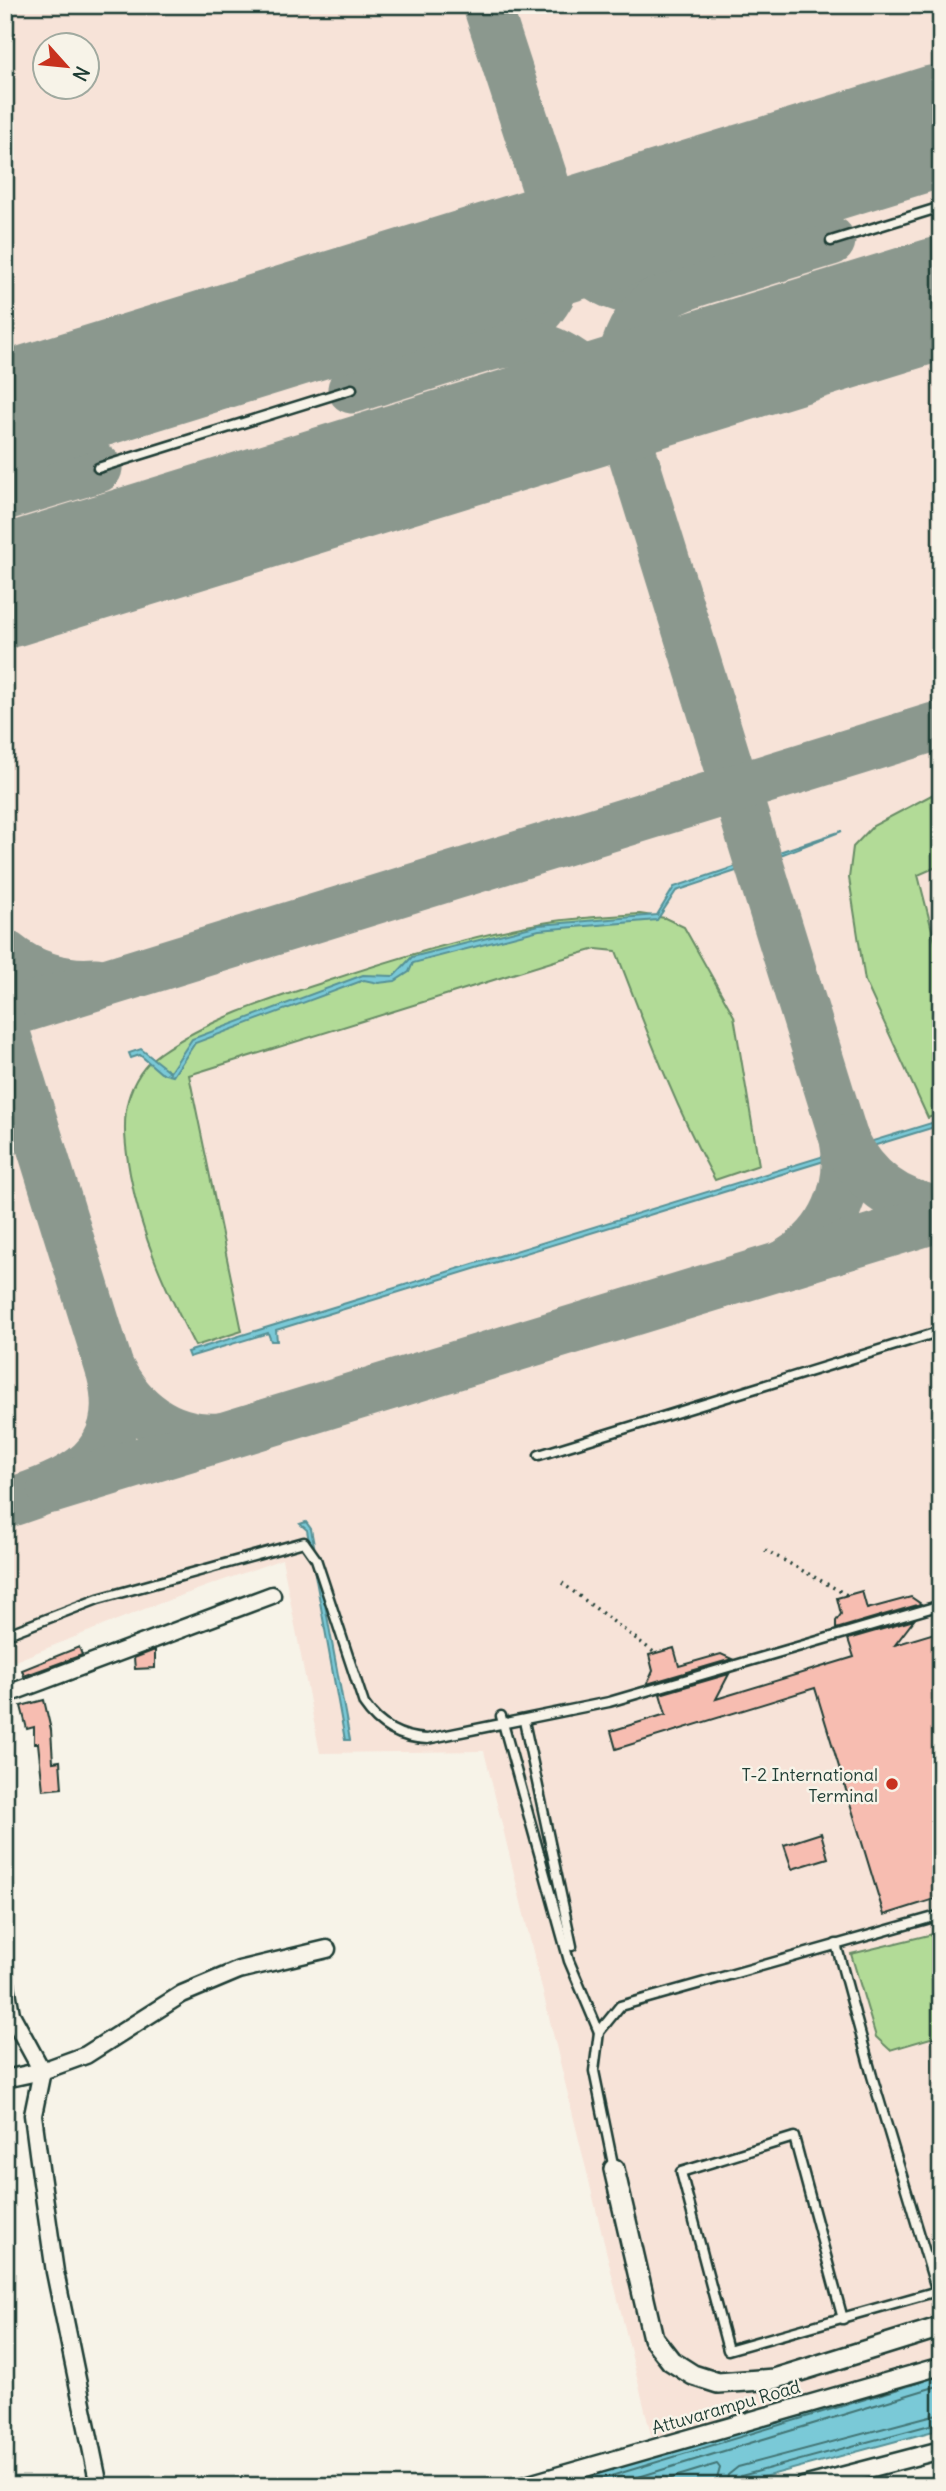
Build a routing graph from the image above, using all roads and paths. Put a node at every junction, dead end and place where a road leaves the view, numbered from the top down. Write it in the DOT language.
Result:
graph roads {
  1 [pos="941,207"];
  2 [pos="831,241"];
  3 [pos="352,389"];
  4 [pos="98,468"];
  5 [pos="941,1331"];
  6 [pos="540,1455"];
  7 [pos="765,1550"];
  8 [pos="562,1583"];
  9 [pos="272,1595"];
  10 [pos="847,1595"];
  11 [pos="941,1605"];
  12 [pos="5,1635"];
  13 [pos="655,1653"];
  14 [pos="5,1695"];
  15 [pos="502,1720"];
  16 [pos="524,1721"];
  17 [pos="941,1915"];
  18 [pos="836,1944"];
  19 [pos="572,1946"];
  20 [pos="327,1949"];
  21 [pos="5,1979"];
  22 [pos="599,2032"];
  23 [pos="42,2071"];
  24 [pos="5,2079"];
  25 [pos="614,2169"];
  26 [pos="939,2291"];
  27 [pos="843,2319"];
  28 [pos="941,2327"];
  29 [pos="941,2366"];
  30 [pos="941,2450"];
  31 [pos="99,2486"];
  32 [pos="522,2486"];
  33 [pos="803,2486"];
  1 -- 2 [label="lane"];
  3 -- 4 [label="lane"];
  5 -- 6 [label="lane"];
  7 -- 10 [label="path"];
  8 -- 13 [label="path"];
  9 -- 14 [label="street"];
  11 -- 15 [label="lane"];
  12 -- 15 [label="lane"];
  15 -- 22 [label="lane"];
  16 -- 19 [label="lane"];
  17 -- 18 [label="lane"];
  18 -- 22 [label="lane"];
  18 -- 26 [label="lane"];
  20 -- 23 [label="street"];
  21 -- 23 [label="street"];
  22 -- 25 [label="lane"];
  23 -- 24 [label="street"];
  23 -- 31 [label="street"];
  25 -- 28 [label="street"];
  26 -- 27 [label="lane"];
  27 -- 27 [label="lane"];
  29 -- 32 [label="street, Attuvarampu Road"];
  30 -- 33 [label="street"];
}
